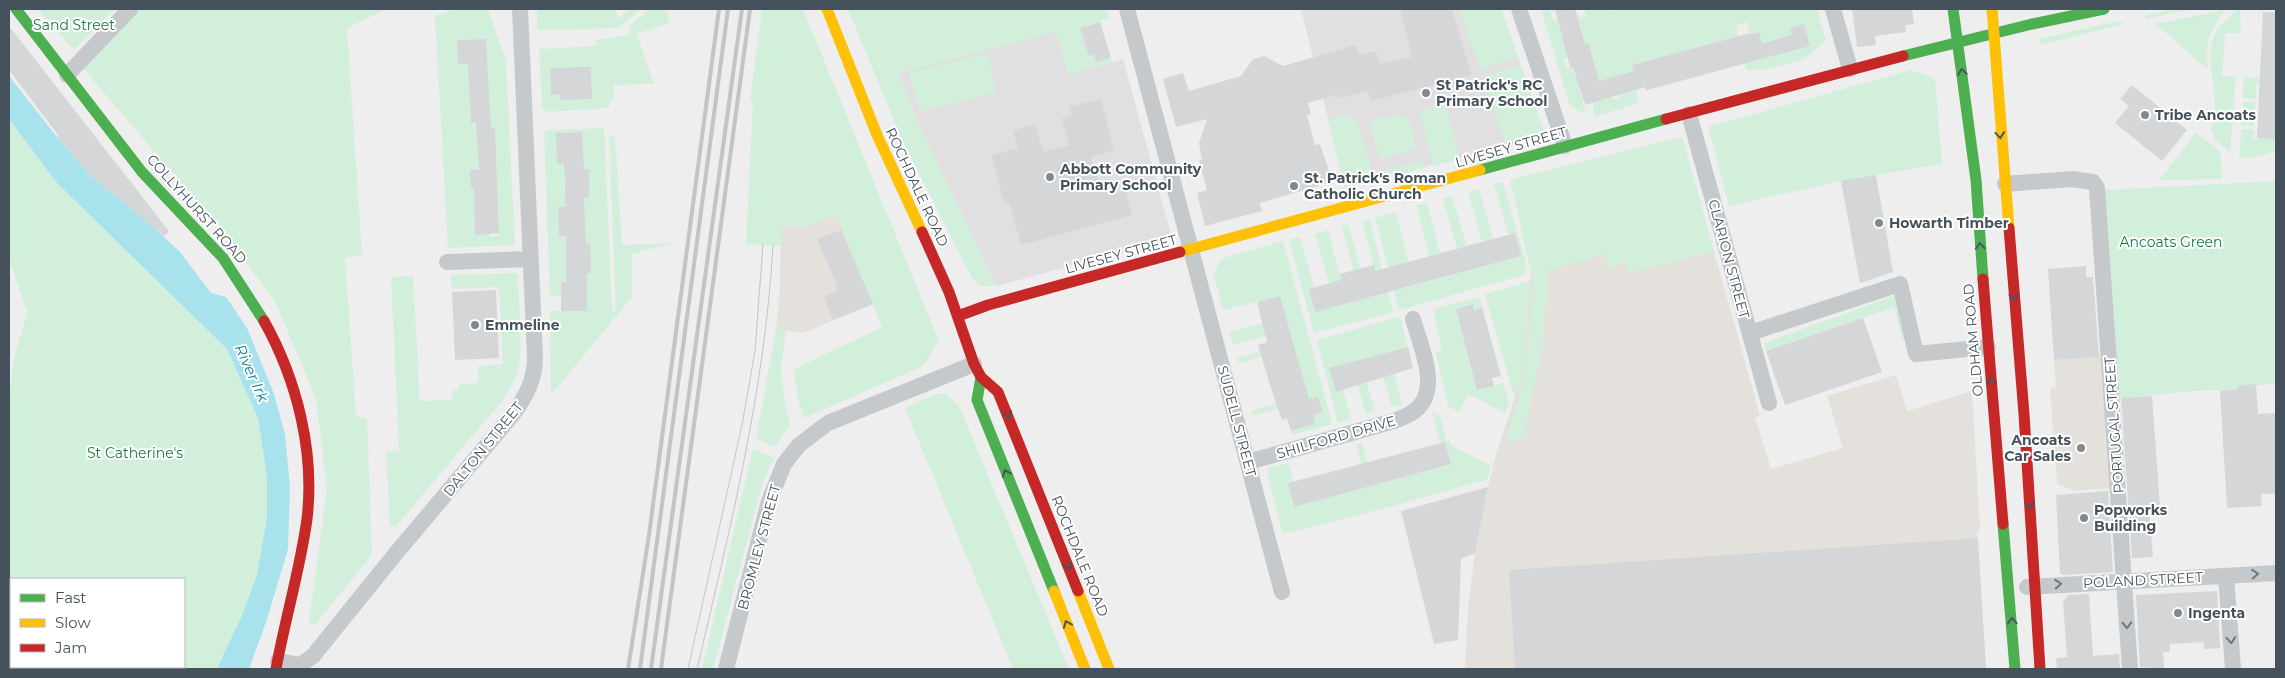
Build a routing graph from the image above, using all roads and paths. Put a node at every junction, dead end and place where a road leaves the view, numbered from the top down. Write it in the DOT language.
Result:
graph roads {
  1 [pos="16,9"];
  2 [pos="130,9"];
  3 [pos="520,9"];
  4 [pos="828,9"];
  5 [pos="1127,9"];
  6 [pos="1520,9"];
  7 [pos="1833,9"];
  8 [pos="1953,9"];
  9 [pos="1992,9"];
  10 [pos="2104,9"];
  11 [pos="1994,35"];
  12 [pos="1958,43"];
  13 [pos="1850,69"];
  14 [pos="67,74"];
  15 [pos="1689,114"];
  16 [pos="1565,146"];
  17 [pos="2005,184"];
  18 [pos="1192,250"];
  19 [pos="531,259"];
  20 [pos="447,262"];
  21 [pos="958,316"];
  22 [pos="1413,319"];
  23 [pos="1750,333"];
  24 [pos="1988,347"];
  25 [pos="978,370"];
  26 [pos="1769,403"];
  27 [pos="1248,462"];
  28 [pos="2276,573"];
  29 [pos="2226,576"];
  30 [pos="2124,581"];
  31 [pos="2035,586"];
  32 [pos="2010,588"];
  33 [pos="1282,592"];
  34 [pos="277,665"];
  35 [pos="726,669"];
  36 [pos="1085,669"];
  37 [pos="1109,669"];
  38 [pos="2015,669"];
  39 [pos="2040,669"];
  40 [pos="2130,669"];
  41 [pos="2233,669"];
  1 -- 14 [label="main road, COLLYHURST ROAD"];
  2 -- 14 [label="street"];
  3 -- 19 [label="street, DALTON STREET"];
  4 -- 21 [label="main road, ROCHDALE ROAD"];
  5 -- 18 [label="street, SUDELL STREET"];
  6 -- 16 [label="street"];
  7 -- 13 [label="street"];
  8 -- 12 [label="main road, OLDHAM ROAD"];
  9 -- 11 [label="main road"];
  10 -- 11 [label="main road, LIVESEY STREET"];
  11 -- 12 [label="main road, LIVESEY STREET"];
  11 -- 17 [label="main road, one-way"];
  12 -- 13 [label="main road, LIVESEY STREET"];
  24 -- 12 [label="main road, OLDHAM ROAD, one-way"];
  13 -- 15 [label="main road, LIVESEY STREET"];
  14 -- 34 [label="main road, COLLYHURST ROAD"];
  15 -- 16 [label="main road, LIVESEY STREET"];
  15 -- 23 [label="street, CLARION STREET"];
  16 -- 18 [label="main road, LIVESEY STREET"];
  17 -- 30 [label="street, PORTUGAL STREET"];
  17 -- 31 [label="main road, one-way"];
  18 -- 21 [label="main road, LIVESEY STREET"];
  18 -- 27 [label="street, SUDELL STREET"];
  19 -- 20 [label="street"];
  19 -- 34 [label="street, DALTON STREET"];
  21 -- 25 [label="main road, ROCHDALE ROAD"];
  22 -- 27 [label="street, SHILFORD DRIVE"];
  23 -- 24 [label="street"];
  23 -- 26 [label="street, CLARION STREET"];
  32 -- 24 [label="main road, OLDHAM ROAD, one-way"];
  25 -- 35 [label="street, BROMLEY STREET"];
  36 -- 25 [label="main road, ROCHDALE ROAD, one-way"];
  25 -- 37 [label="main road, ROCHDALE ROAD, one-way"];
  27 -- 33 [label="street, SUDELL STREET"];
  29 -- 28 [label="street, POLAND STREET, one-way"];
  29 -- 30 [label="street, POLAND STREET"];
  29 -- 41 [label="street, one-way"];
  31 -- 30 [label="street, POLAND STREET, one-way"];
  30 -- 40 [label="street, PORTUGAL STREET, one-way"];
  31 -- 32 [label="street, POLAND STREET"];
  31 -- 39 [label="main road"];
  38 -- 32 [label="main road, OLDHAM ROAD, one-way"];
}
